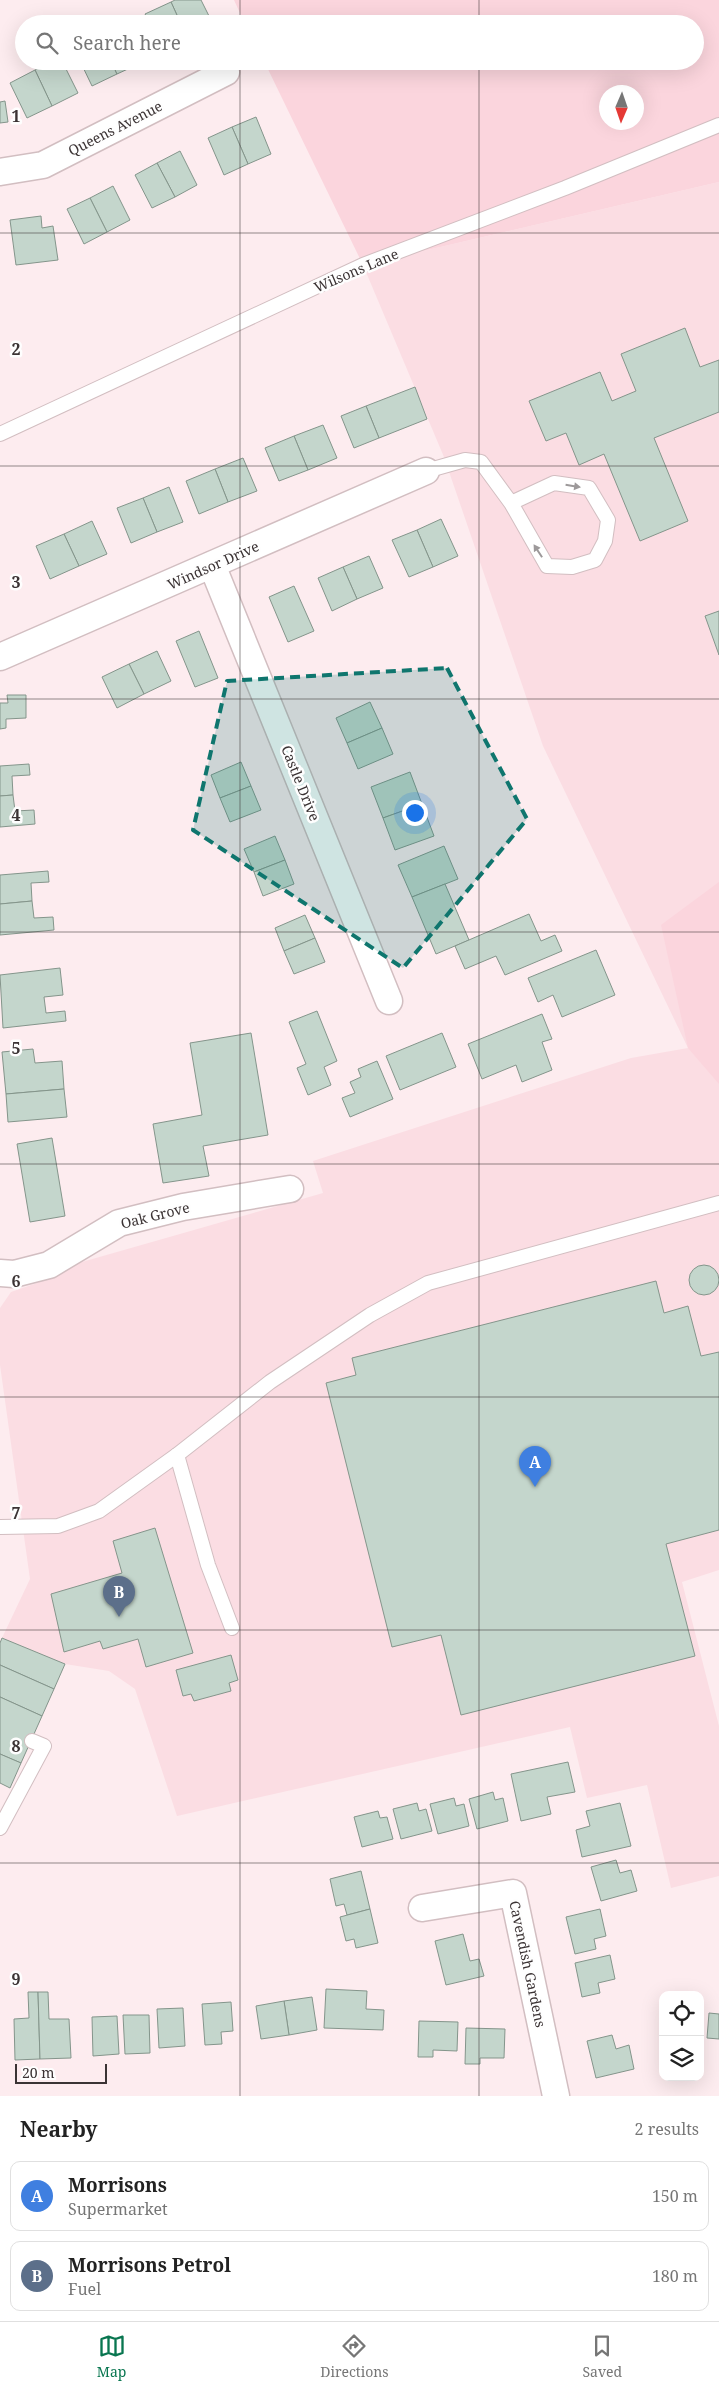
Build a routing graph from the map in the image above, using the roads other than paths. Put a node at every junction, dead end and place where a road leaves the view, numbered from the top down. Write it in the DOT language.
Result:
graph roads {
  1 [pos="226,72"];
  2 [pos="719,125"];
  3 [pos="0,172"];
  4 [pos="0,434"];
  5 [pos="426,471"];
  6 [pos="511,503"];
  7 [pos="212,565"];
  8 [pos="0,658"];
  9 [pos="389,1001"];
  10 [pos="290,1189"];
  11 [pos="719,1203"];
  12 [pos="0,1273"];
  13 [pos="177,1455"];
  14 [pos="0,1527"];
  15 [pos="232,1628"];
  16 [pos="32,1741"];
  17 [pos="0,1828"];
  18 [pos="422,1908"];
  19 [pos="556,2096"];
  1 -- 3 [label="street, Queens Avenue"];
  2 -- 4 [label="lane, Wilsons Lane"];
  5 -- 6 [label="lane"];
  5 -- 7 [label="street, Windsor Drive"];
  6 -- 6 [label="lane, one-way"];
  7 -- 8 [label="street, Windsor Drive"];
  7 -- 9 [label="street, Castle Drive"];
  10 -- 12 [label="street, Oak Grove"];
  11 -- 13 [label="lane"];
  13 -- 14 [label="lane"];
  13 -- 15 [label="lane"];
  16 -- 17 [label="lane"];
  18 -- 19 [label="street, Cavendish Gardens"];
}
